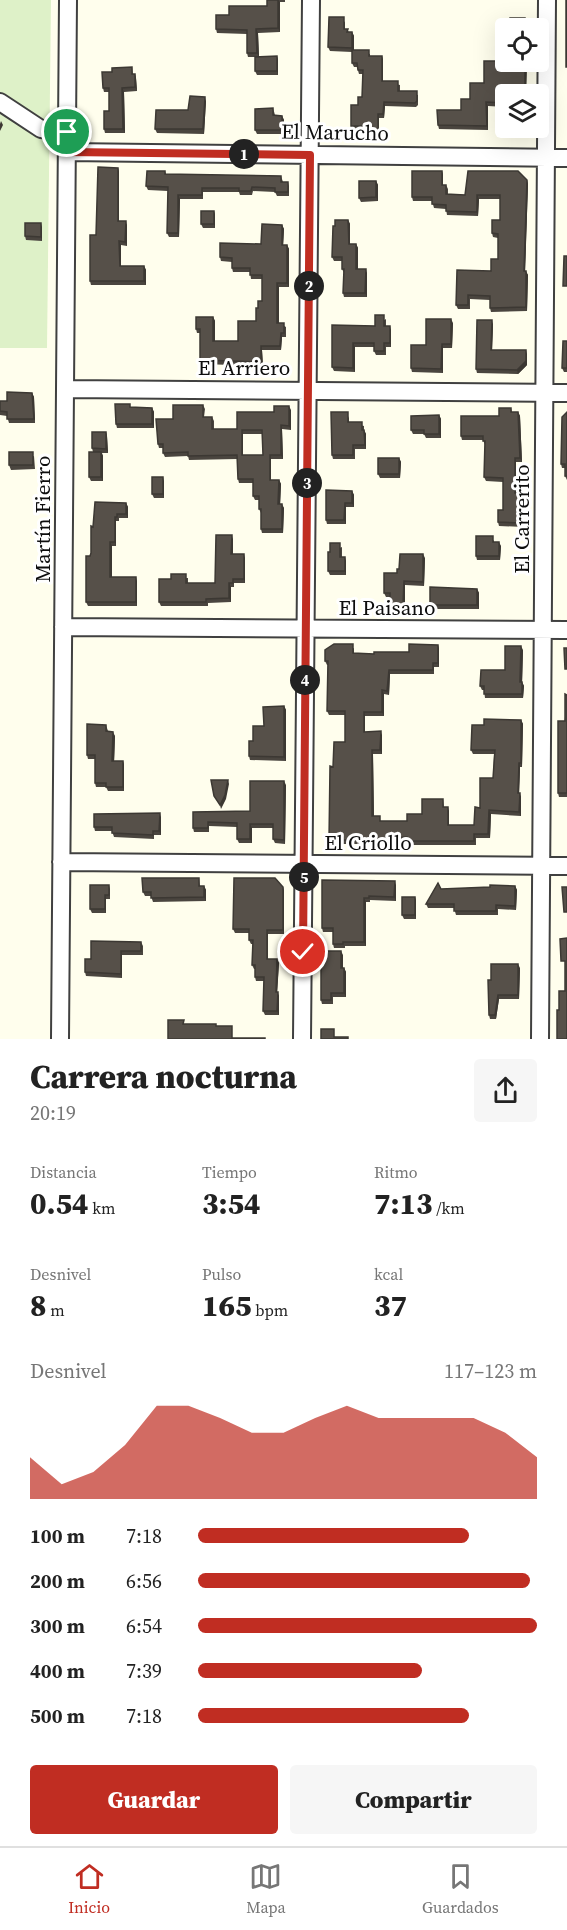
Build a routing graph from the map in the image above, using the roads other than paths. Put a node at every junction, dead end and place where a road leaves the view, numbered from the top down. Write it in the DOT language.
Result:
graph roads {
  1 [pos="68,0"];
  2 [pos="311,0"];
  3 [pos="547,0"];
  4 [pos="0,102"];
  5 [pos="67,132"];
  6 [pos="67,152"];
  7 [pos="310,155"];
  8 [pos="546,158"];
  9 [pos="567,158"];
  10 [pos="65,389"];
  11 [pos="308,390"];
  12 [pos="544,392"];
  13 [pos="567,393"];
  14 [pos="63,627"];
  15 [pos="306,629"];
  16 [pos="543,630"];
  17 [pos="567,630"];
  18 [pos="61,862"];
  19 [pos="304,864"];
  20 [pos="541,866"];
  21 [pos="567,866"];
  22 [pos="60,1039"];
  23 [pos="302,1039"];
  24 [pos="540,1039"];
  1 -- 5 [label="street, Martín Fierro"];
  2 -- 7 [label="street"];
  3 -- 8 [label="street, El Carrerito"];
  4 -- 5 [label="street"];
  5 -- 6 [label="street, Martín Fierro"];
  6 -- 7 [label="street, El Marucho"];
  6 -- 10 [label="street, Martín Fierro"];
  7 -- 8 [label="street, El Marucho"];
  7 -- 11 [label="street"];
  8 -- 9 [label="street, El Marucho"];
  8 -- 12 [label="street, El Carrerito"];
  10 -- 11 [label="street, El Arriero"];
  10 -- 14 [label="street, Martín Fierro"];
  11 -- 12 [label="street, El Arriero"];
  11 -- 15 [label="street"];
  12 -- 13 [label="street, El Arriero"];
  12 -- 16 [label="street, El Carrerito"];
  14 -- 15 [label="street, El Paisano"];
  14 -- 18 [label="street, Martín Fierro"];
  15 -- 16 [label="street, El Paisano"];
  15 -- 19 [label="street"];
  16 -- 17 [label="street, El Paisano"];
  16 -- 20 [label="street, El Carrerito"];
  18 -- 19 [label="street, El Criollo"];
  18 -- 22 [label="street, Martín Fierro"];
  19 -- 20 [label="street, El Criollo"];
  19 -- 23 [label="street"];
  20 -- 21 [label="street, El Criollo"];
  20 -- 24 [label="street, El Carrerito"];
}
